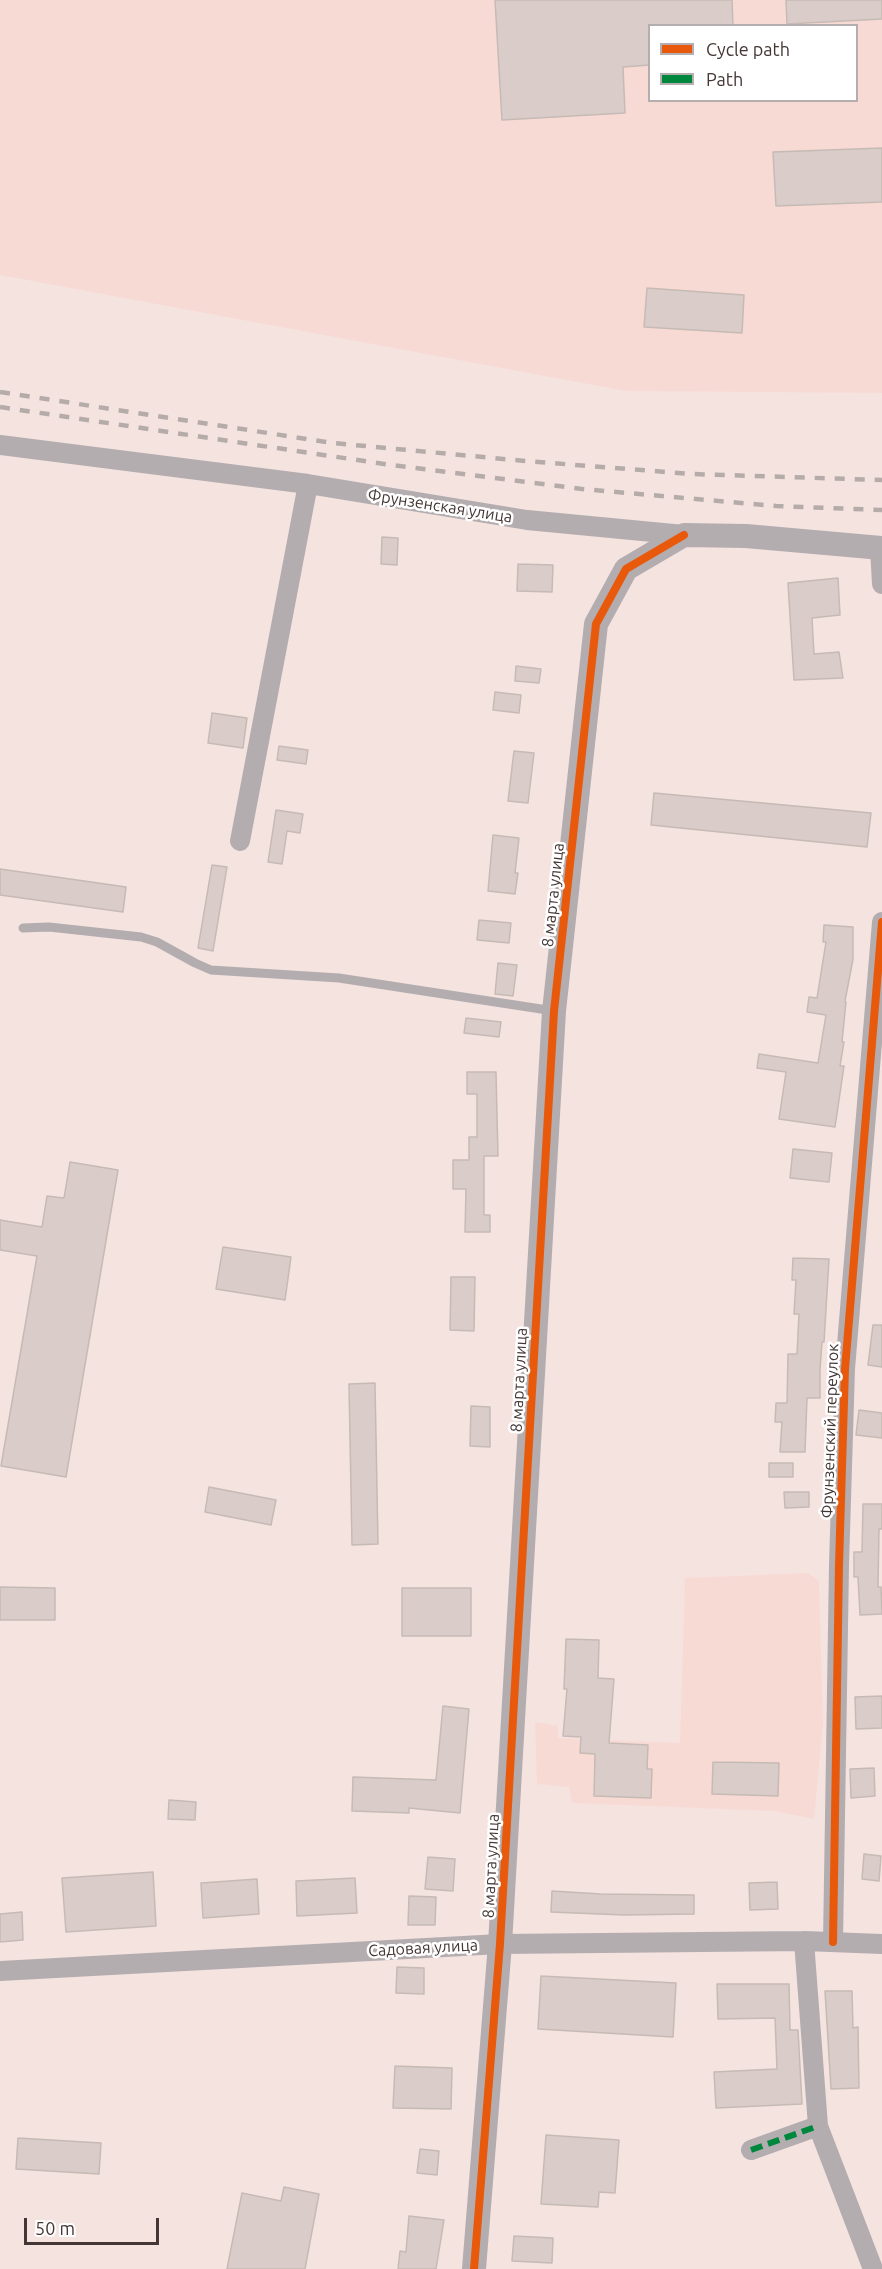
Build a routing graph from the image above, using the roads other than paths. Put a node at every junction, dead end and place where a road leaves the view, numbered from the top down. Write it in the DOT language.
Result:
graph roads {
  1 [pos="0,446"];
  2 [pos="308,484"];
  3 [pos="684,535"];
  4 [pos="881,548"];
  5 [pos="882,584"];
  6 [pos="240,841"];
  7 [pos="882,922"];
  8 [pos="23,928"];
  9 [pos="554,1011"];
  10 [pos="804,1941"];
  11 [pos="832,1942"];
  12 [pos="500,1944"];
  13 [pos="882,1944"];
  14 [pos="0,1971"];
  15 [pos="818,2126"];
  16 [pos="751,2150"];
  17 [pos="474,2269"];
  18 [pos="873,2269"];
  1 -- 2 [label="street, Фрунзенская улица"];
  2 -- 3 [label="street, Фрунзенская улица"];
  2 -- 6 [label="street"];
  3 -- 4 [label="street, Фрунзенская улица"];
  3 -- 9 [label="street, 8 марта улица"];
  4 -- 5 [label="street"];
  7 -- 11 [label="street, Фрунзенский переулок"];
  8 -- 9 [label="lane"];
  9 -- 12 [label="street, 8 марта улица"];
  10 -- 11 [label="street, Садовая улица"];
  10 -- 12 [label="street, Садовая улица"];
  10 -- 15 [label="street"];
  11 -- 13 [label="street, Садовая улица"];
  12 -- 14 [label="street, Садовая улица"];
  12 -- 17 [label="street, 8 марта улица"];
  15 -- 16 [label="street"];
  15 -- 18 [label="street"];
}
